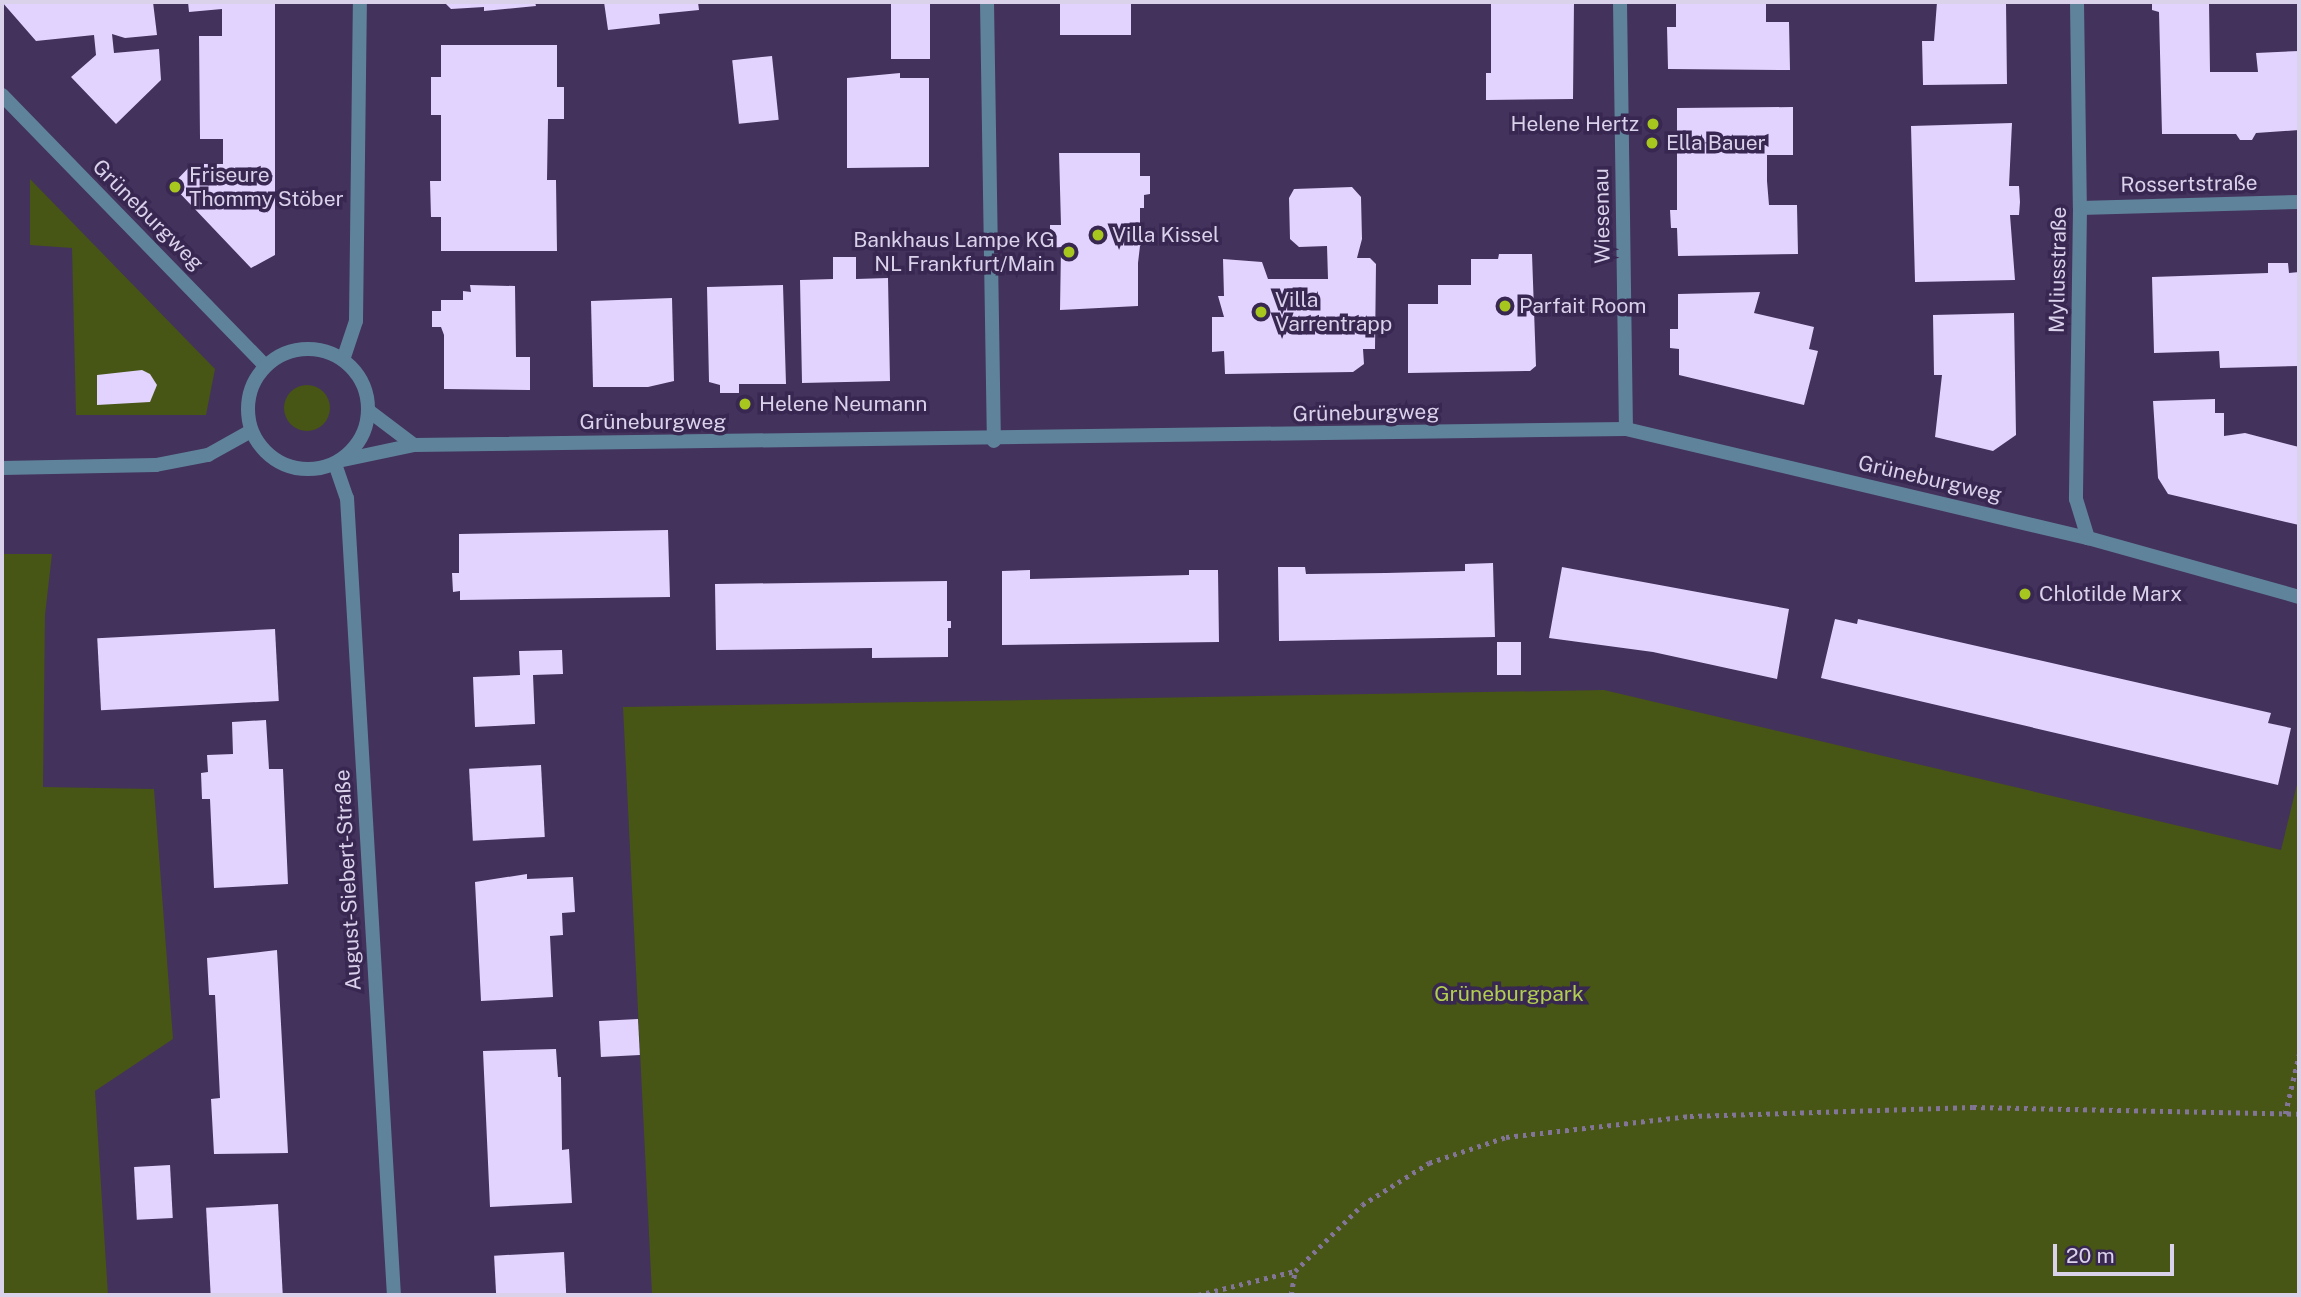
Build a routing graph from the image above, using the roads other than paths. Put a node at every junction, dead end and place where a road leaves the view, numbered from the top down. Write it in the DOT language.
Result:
graph roads {
  1 [pos="360,2"];
  2 [pos="987,2"];
  3 [pos="1620,2"];
  4 [pos="2077,2"];
  5 [pos="2,95"];
  6 [pos="2299,202"];
  7 [pos="2080,208"];
  8 [pos="343,360"];
  9 [pos="265,365"];
  10 [pos="369,411"];
  11 [pos="1626,429"];
  12 [pos="251,431"];
  13 [pos="995,440"];
  14 [pos="414,445"];
  15 [pos="339,462"];
  16 [pos="2,468"];
  17 [pos="2088,538"];
  18 [pos="2299,597"];
  19 [pos="394,1295"];
  1 -- 8 [label="street"];
  2 -- 13 [label="street"];
  3 -- 11 [label="street, Wiesenau"];
  4 -- 7 [label="street, Myliusstraße"];
  5 -- 9 [label="street, Grüneburgweg"];
  6 -- 7 [label="street, Rossertstraße"];
  7 -- 17 [label="street, Myliusstraße"];
  8 -- 9 [label="street"];
  8 -- 10 [label="street"];
  9 -- 12 [label="street"];
  10 -- 14 [label="street"];
  10 -- 15 [label="street"];
  11 -- 13 [label="street, Grüneburgweg"];
  11 -- 17 [label="street, Grüneburgweg"];
  12 -- 15 [label="street"];
  12 -- 16 [label="street"];
  13 -- 14 [label="street, Grüneburgweg"];
  14 -- 15 [label="street, Grüneburgweg"];
  15 -- 19 [label="street, August-Siebert-Straße"];
  17 -- 18 [label="street, Grüneburgweg"];
}
